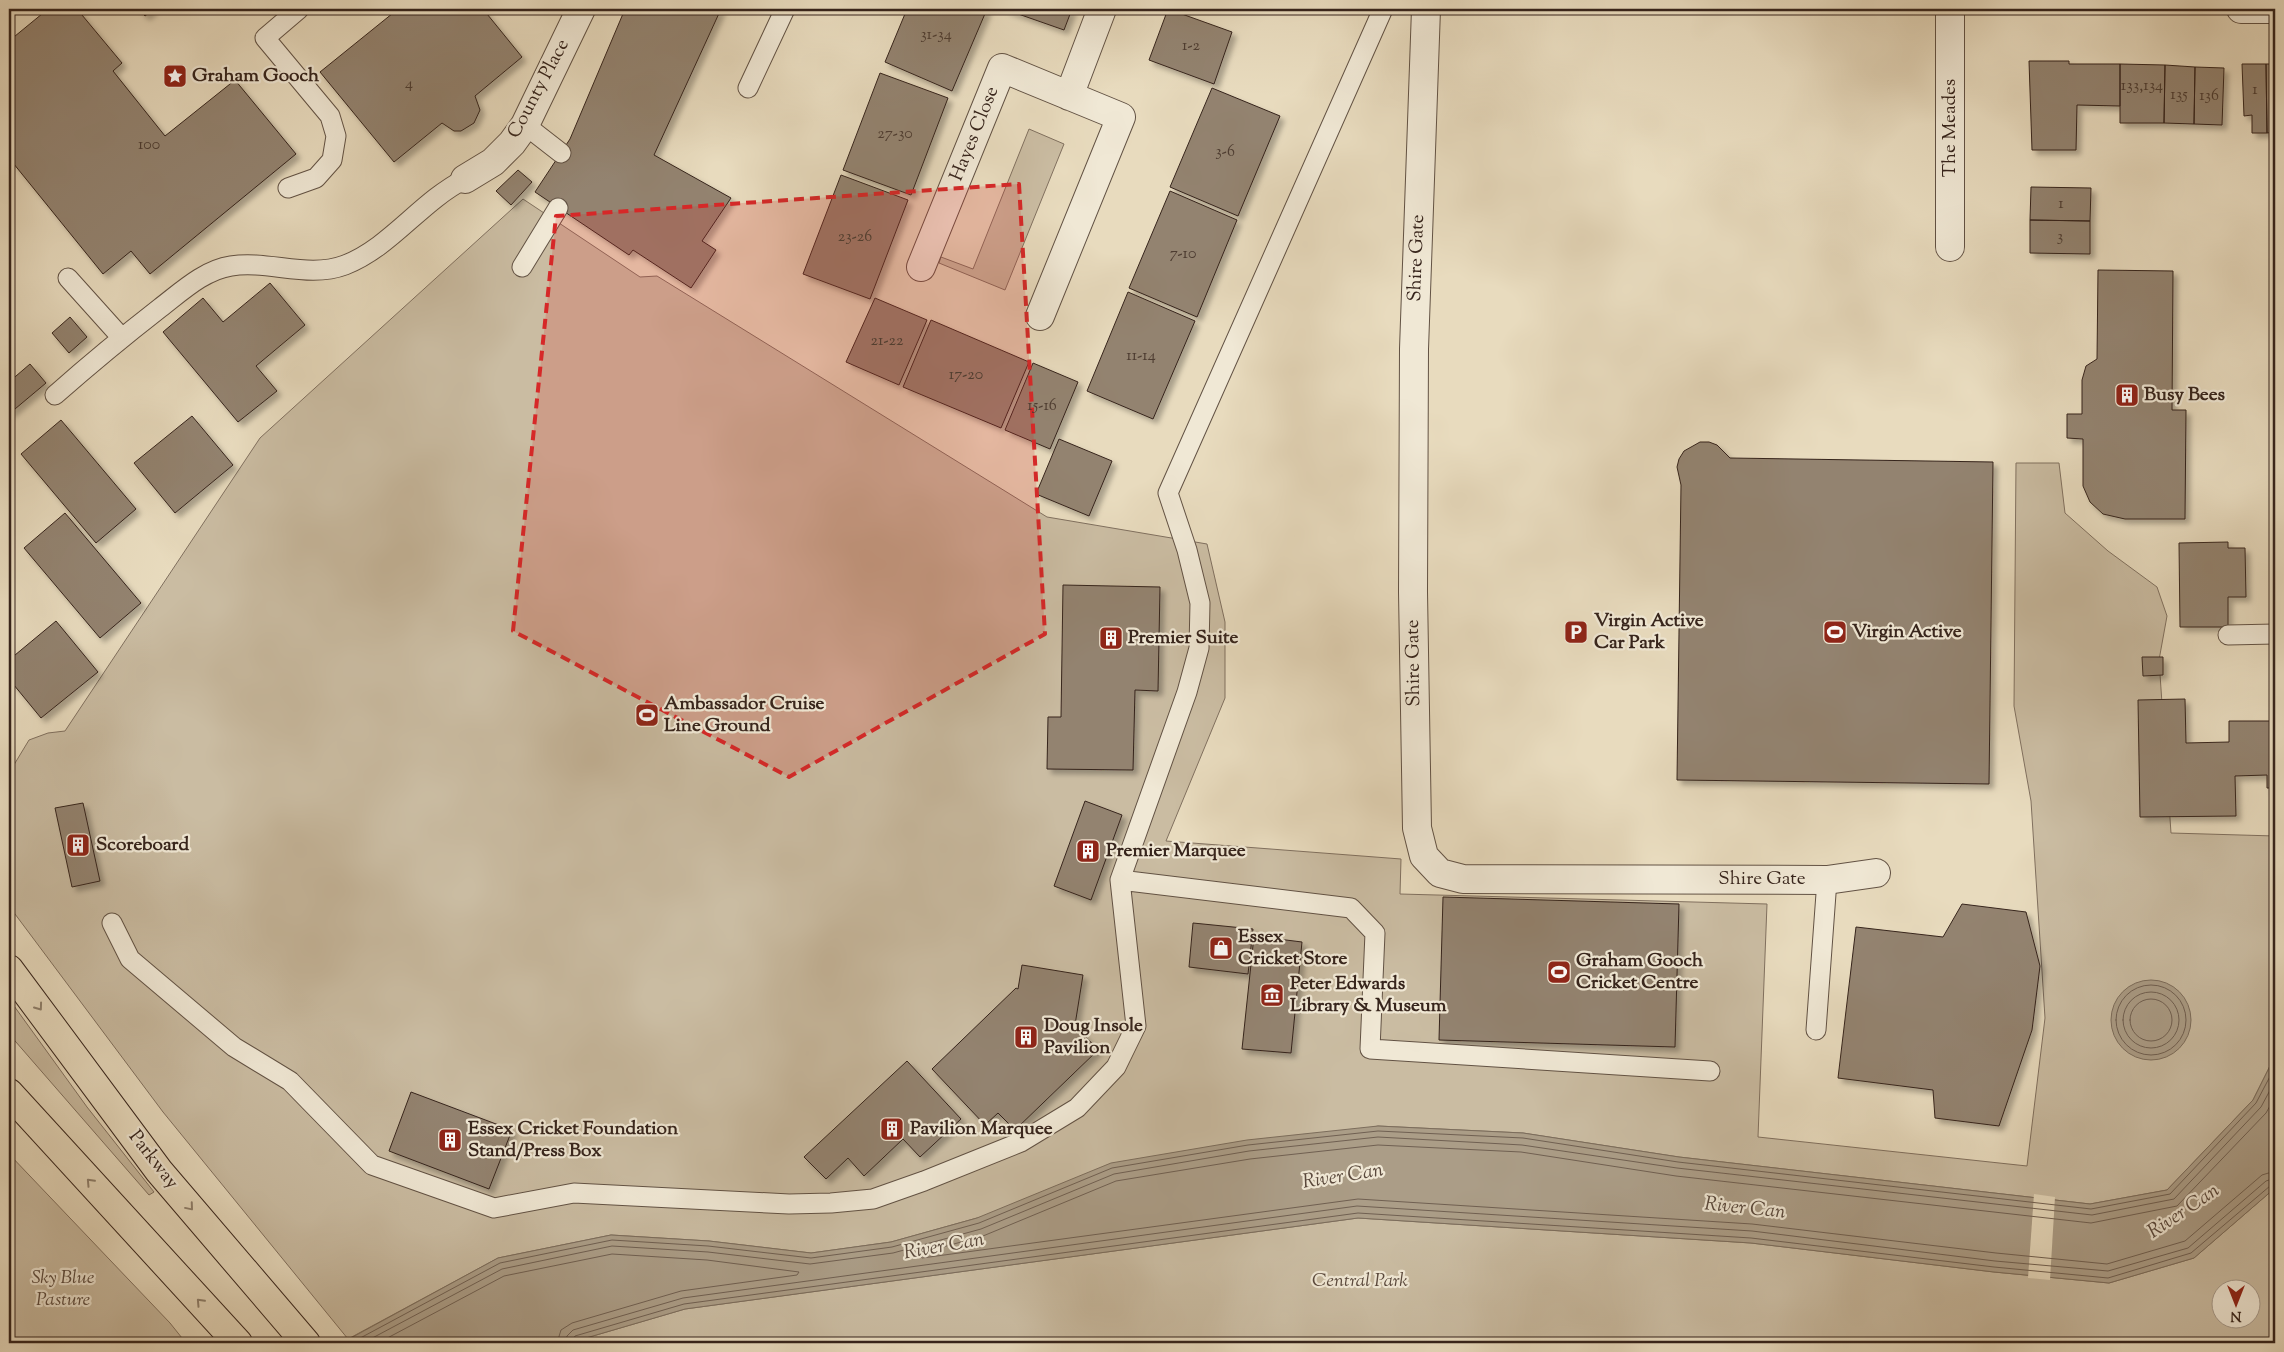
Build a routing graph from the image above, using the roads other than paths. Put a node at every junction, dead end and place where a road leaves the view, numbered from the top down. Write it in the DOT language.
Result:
graph roads {
  1 [pos="299,9"];
  2 [pos="581,9"];
  3 [pos="785,9"];
  4 [pos="1102,9"];
  5 [pos="1383,9"];
  6 [pos="1426,9"];
  7 [pos="1950,9"];
  8 [pos="2241,9"];
  9 [pos="2246,9"];
  10 [pos="2275,9"];
  11 [pos="748,88"];
  12 [pos="1069,96"];
  13 [pos="525,125"];
  14 [pos="561,153"];
  15 [pos="465,179"];
  16 [pos="288,188"];
  17 [pos="558,208"];
  18 [pos="1950,247"];
  19 [pos="522,268"];
  20 [pos="920,268"];
  21 [pos="68,278"];
  22 [pos="1040,316"];
  23 [pos="121,338"];
  24 [pos="54,395"];
  25 [pos="2275,634"];
  26 [pos="2228,635"];
  27 [pos="1876,873"];
  28 [pos="1120,880"];
  29 [pos="1827,880"];
  30 [pos="112,923"];
  31 [pos="9,969"];
  32 [pos="1816,1030"];
  33 [pos="1710,1071"];
  34 [pos="9,1094"];
  35 [pos="236,1340"];
  36 [pos="306,1343"];
  1 -- 16 [label="lane"];
  2 -- 13 [label="street, County Place"];
  3 -- 11 [label="lane"];
  4 -- 12 [label="street"];
  5 -- 28 [label="lane"];
  6 -- 29 [label="street, Shire Gate"];
  7 -- 18 [label="street, The Meades"];
  8 -- 9 [label="street"];
  9 -- 10 [label="street"];
  12 -- 20 [label="street, Hayes Close"];
  12 -- 22 [label="street, Hayes Close"];
  13 -- 14 [label="lane"];
  13 -- 15 [label="street, County Place"];
  15 -- 23 [label="lane"];
  17 -- 19 [label="lane"];
  21 -- 23 [label="lane"];
  23 -- 24 [label="lane"];
  25 -- 26 [label="lane"];
  27 -- 29 [label="street, Shire Gate"];
  28 -- 30 [label="lane"];
  28 -- 33 [label="lane"];
  29 -- 32 [label="lane"];
  31 -- 36 [label="main road, Parkway, one-way"];
  35 -- 34 [label="main road, one-way"];
}
